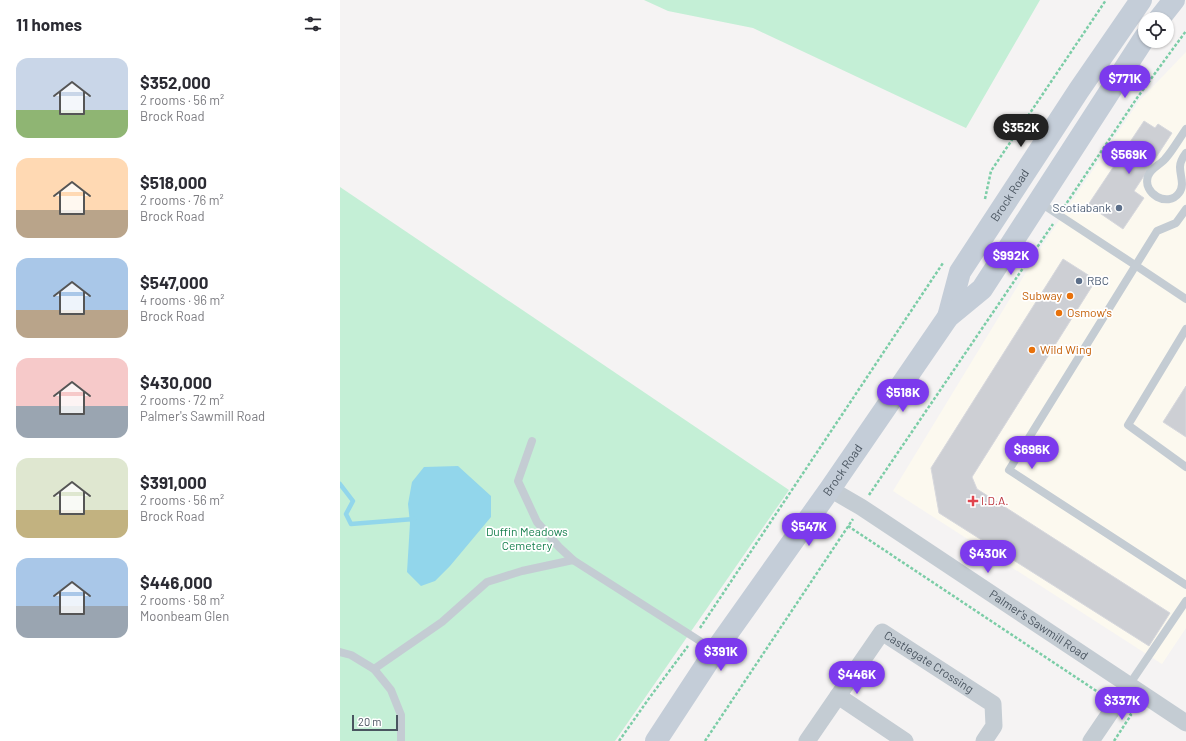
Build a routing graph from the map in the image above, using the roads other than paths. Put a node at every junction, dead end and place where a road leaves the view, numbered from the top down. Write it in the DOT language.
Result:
graph roads {
  1 [pos="1141,0"];
  2 [pos="1174,0"];
  3 [pos="1165,12"];
  4 [pos="1138,48"];
  5 [pos="1186,129"];
  6 [pos="1186,153"];
  7 [pos="1186,174"];
  8 [pos="1182,183"];
  9 [pos="1038,202"];
  10 [pos="1186,209"];
  11 [pos="1135,265"];
  12 [pos="1186,299"];
  13 [pos="948,317"];
  14 [pos="1186,329"];
  15 [pos="532,441"];
  16 [pos="1186,467"];
  17 [pos="830,489"];
  18 [pos="573,560"];
  19 [pos="1186,586"];
  20 [pos="1186,601"];
  21 [pos="715,651"];
  22 [pos="340,652"];
  23 [pos="374,669"];
  24 [pos="1129,685"];
  25 [pos="838,696"];
  26 [pos="1186,723"];
  27 [pos="401,741"];
  28 [pos="656,741"];
  29 [pos="807,741"];
  30 [pos="905,741"];
  31 [pos="984,741"];
  32 [pos="1091,741"];
  1 -- 13 [label="main road, Brock Road"];
  2 -- 3 [label="main road"];
  4 -- 9 [label="main road, Brock Road"];
  5 -- 8 [label="lane"];
  6 -- 8 [label="lane"];
  7 -- 8 [label="lane"];
  9 -- 11 [label="lane"];
  9 -- 13 [label="main road, Brock Road"];
  10 -- 11 [label="lane"];
  11 -- 12 [label="lane"];
  11 -- 19 [label="lane"];
  13 -- 17 [label="main road, Brock Road"];
  14 -- 16 [label="lane"];
  15 -- 18 [label="lane"];
  17 -- 21 [label="main road, Brock Road"];
  17 -- 24 [label="street, Palmer's Sawmill Road"];
  18 -- 21 [label="lane"];
  18 -- 23 [label="lane"];
  20 -- 24 [label="lane"];
  21 -- 28 [label="main road, Brock Road"];
  22 -- 23 [label="lane"];
  23 -- 27 [label="lane"];
  24 -- 26 [label="street, Palmer's Sawmill Road"];
  24 -- 32 [label="street"];
  25 -- 29 [label="street, Castlegate Crossing"];
  25 -- 30 [label="street"];
  25 -- 31 [label="street, Castlegate Crossing"];
}
